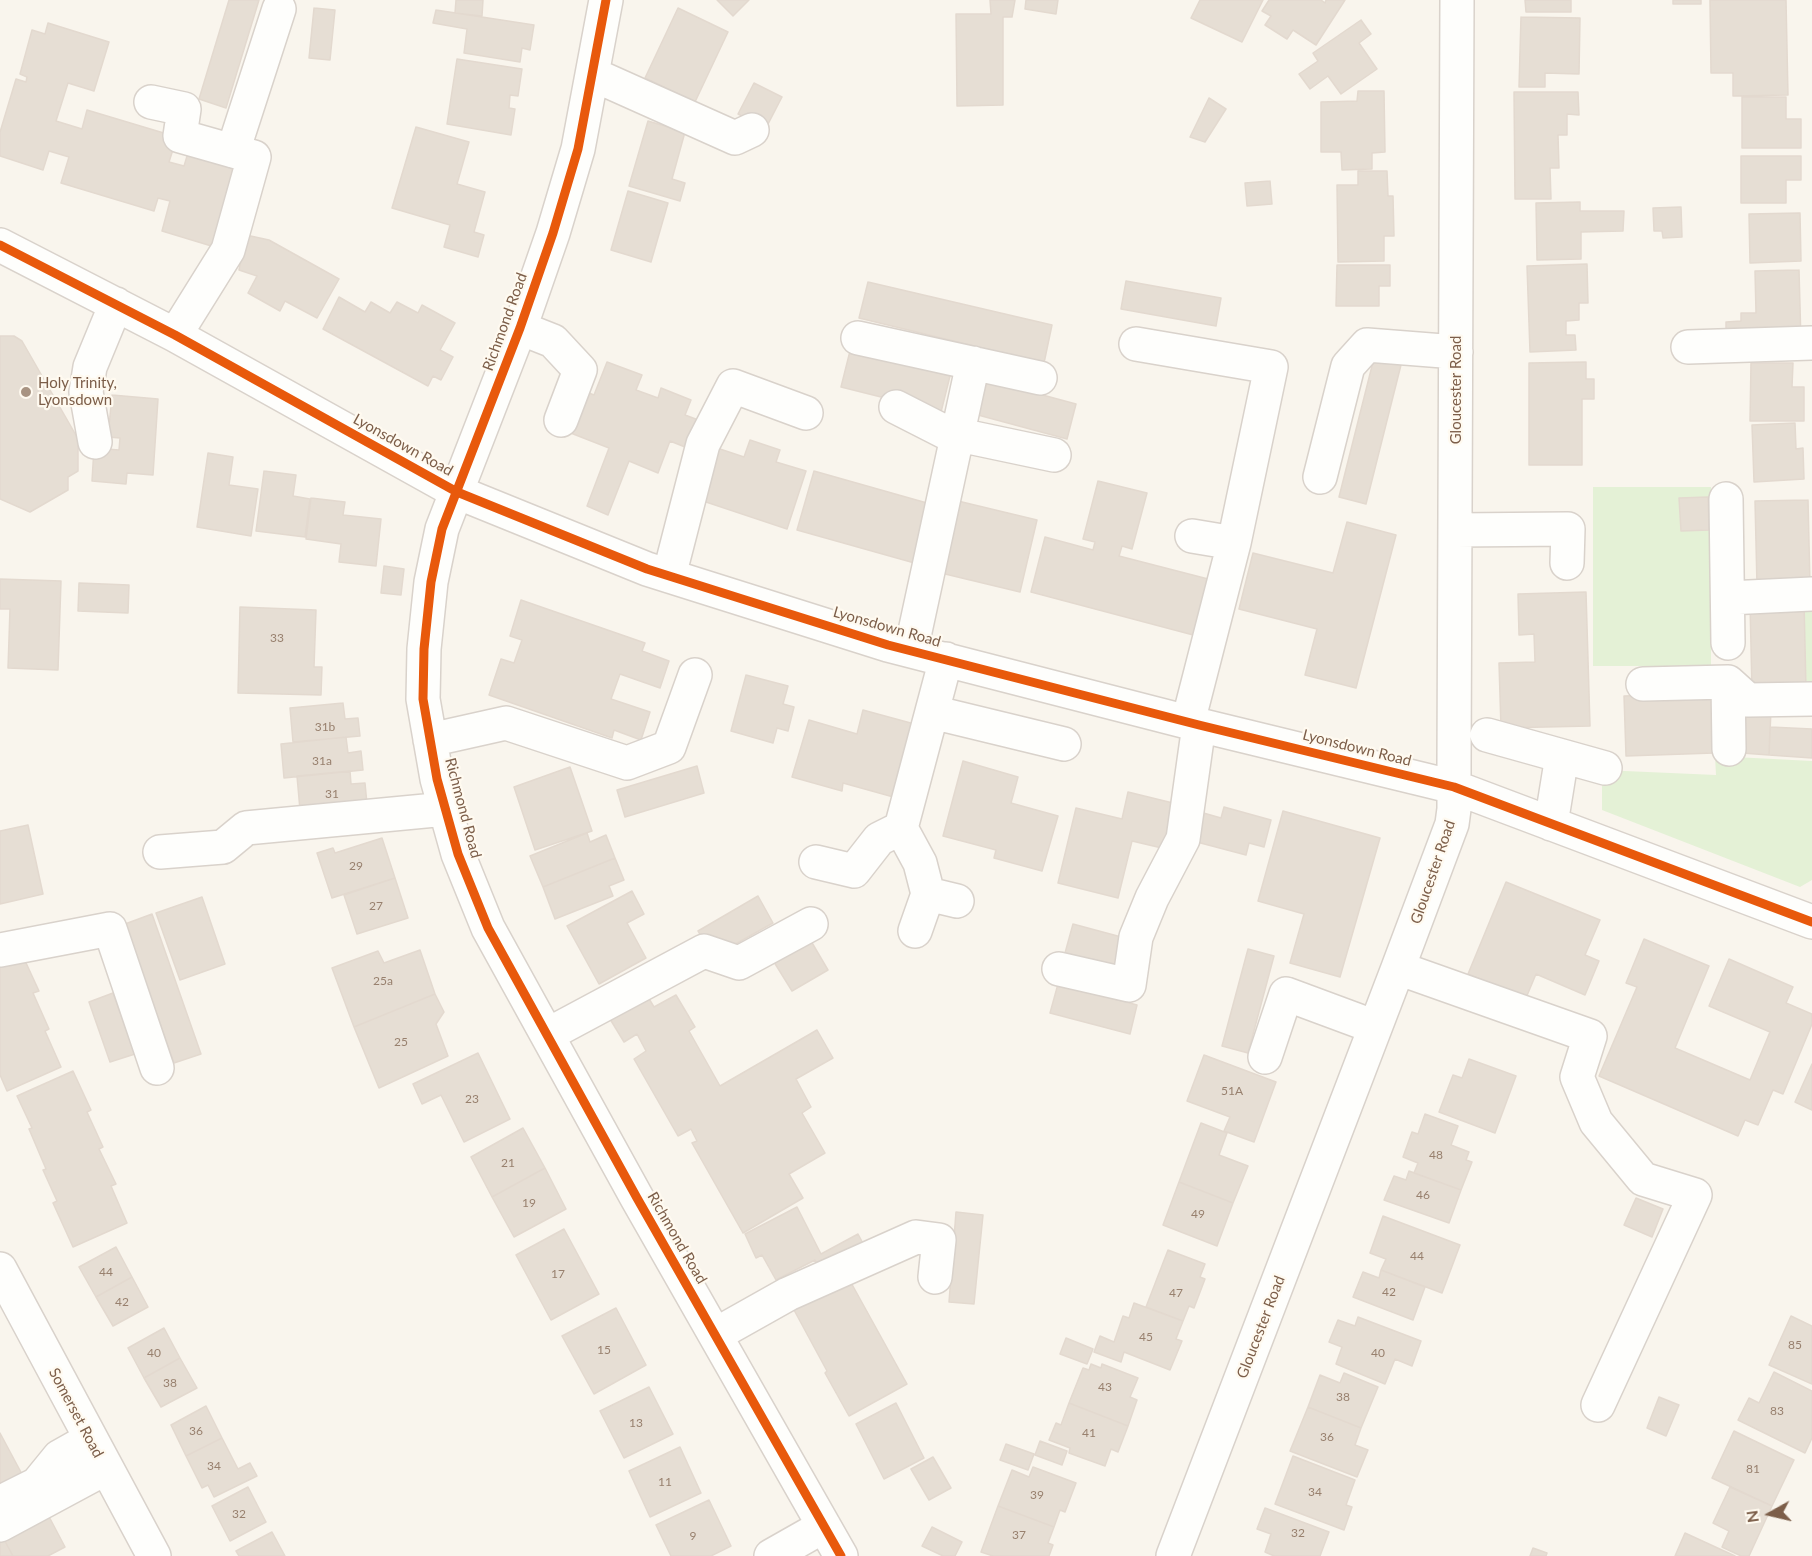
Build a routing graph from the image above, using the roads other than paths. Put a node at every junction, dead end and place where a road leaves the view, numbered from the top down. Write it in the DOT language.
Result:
graph roads {
  1 [pos="606,0"];
  2 [pos="1457,0"];
  3 [pos="279,9"];
  4 [pos="592,74"];
  5 [pos="151,102"];
  6 [pos="752,130"];
  7 [pos="233,151"];
  8 [pos="0,245"];
  9 [pos="116,304"];
  10 [pos="520,328"];
  11 [pos="175,335"];
  12 [pos="858,338"];
  13 [pos="1812,343"];
  14 [pos="1136,344"];
  15 [pos="1688,347"];
  16 [pos="1456,352"];
  17 [pos="973,363"];
  18 [pos="1040,378"];
  19 [pos="896,407"];
  20 [pos="806,413"];
  21 [pos="561,420"];
  22 [pos="957,434"];
  23 [pos="95,442"];
  24 [pos="1054,455"];
  25 [pos="1320,477"];
  26 [pos="457,492"];
  27 [pos="1726,500"];
  28 [pos="1456,530"];
  29 [pos="1192,536"];
  30 [pos="1234,543"];
  31 [pos="1567,563"];
  32 [pos="669,576"];
  33 [pos="1812,594"];
  34 [pos="1728,598"];
  35 [pos="1728,643"];
  36 [pos="911,650"];
  37 [pos="946,659"];
  38 [pos="695,675"];
  39 [pos="1728,682"];
  40 [pos="1643,684"];
  41 [pos="1812,699"];
  42 [pos="932,712"];
  43 [pos="1193,724"];
  44 [pos="1487,735"];
  45 [pos="430,740"];
  46 [pos="1064,744"];
  47 [pos="1729,749"];
  48 [pos="1562,756"];
  49 [pos="1605,768"];
  50 [pos="1454,787"];
  51 [pos="446,809"];
  52 [pos="1551,824"];
  53 [pos="901,828"];
  54 [pos="160,852"];
  55 [pos="816,862"];
  56 [pos="1812,922"];
  57 [pos="811,924"];
  58 [pos="915,931"];
  59 [pos="0,950"];
  60 [pos="1398,968"];
  61 [pos="1059,969"];
  62 [pos="1376,1027"];
  63 [pos="547,1035"];
  64 [pos="1265,1057"];
  65 [pos="157,1068"];
  66 [pos="0,1269"];
  67 [pos="935,1277"];
  68 [pos="10,1315"];
  69 [pos="715,1335"];
  70 [pos="1598,1405"];
  71 [pos="91,1439"];
  72 [pos="106,1468"];
  73 [pos="0,1503"];
  74 [pos="0,1525"];
  75 [pos="824,1526"];
  76 [pos="154,1556"];
  77 [pos="771,1556"];
  78 [pos="841,1556"];
  79 [pos="1173,1556"];
  1 -- 4 [label="street, Richmond Road"];
  2 -- 16 [label="street, Gloucester Road"];
  3 -- 7 [label="street"];
  4 -- 6 [label="street"];
  4 -- 10 [label="street, Richmond Road"];
  5 -- 7 [label="street"];
  7 -- 11 [label="street"];
  8 -- 9 [label="street, Lyonsdown Road"];
  9 -- 11 [label="street, Lyonsdown Road"];
  9 -- 23 [label="street"];
  10 -- 21 [label="street"];
  10 -- 26 [label="street, Richmond Road"];
  11 -- 26 [label="street, Lyonsdown Road"];
  12 -- 17 [label="street"];
  13 -- 15 [label="street"];
  14 -- 30 [label="street"];
  16 -- 25 [label="street"];
  16 -- 28 [label="street, Gloucester Road"];
  17 -- 18 [label="street"];
  17 -- 22 [label="street"];
  19 -- 22 [label="street"];
  20 -- 32 [label="street"];
  22 -- 24 [label="street"];
  22 -- 36 [label="street"];
  26 -- 32 [label="street, Lyonsdown Road"];
  26 -- 45 [label="street, Richmond Road"];
  27 -- 34 [label="street"];
  28 -- 31 [label="street"];
  28 -- 50 [label="street, Gloucester Road"];
  29 -- 30 [label="street"];
  30 -- 43 [label="street"];
  32 -- 36 [label="street, Lyonsdown Road"];
  33 -- 34 [label="street"];
  34 -- 35 [label="street"];
  36 -- 37 [label="street, Lyonsdown Road"];
  37 -- 42 [label="street"];
  37 -- 43 [label="street, Lyonsdown Road"];
  38 -- 45 [label="street"];
  39 -- 40 [label="street"];
  39 -- 41 [label="street"];
  39 -- 47 [label="street"];
  42 -- 46 [label="street"];
  42 -- 53 [label="street"];
  43 -- 50 [label="street, Lyonsdown Road"];
  43 -- 61 [label="street"];
  44 -- 48 [label="street"];
  45 -- 51 [label="street, Richmond Road"];
  48 -- 49 [label="street"];
  48 -- 52 [label="street"];
  50 -- 52 [label="street, Lyonsdown Road"];
  50 -- 60 [label="street, Gloucester Road"];
  51 -- 54 [label="street"];
  51 -- 63 [label="street, Richmond Road"];
  52 -- 56 [label="street, Lyonsdown Road"];
  53 -- 55 [label="street"];
  53 -- 58 [label="street"];
  57 -- 63 [label="street"];
  59 -- 65 [label="street"];
  60 -- 62 [label="street, Gloucester Road"];
  60 -- 70 [label="street"];
  62 -- 64 [label="street"];
  62 -- 79 [label="street, Gloucester Road"];
  63 -- 69 [label="street, Richmond Road"];
  66 -- 68 [label="street, Somerset Road"];
  67 -- 69 [label="street"];
  68 -- 71 [label="street, Somerset Road"];
  69 -- 75 [label="street, Richmond Road"];
  71 -- 72 [label="street, Somerset Road"];
  71 -- 73 [label="street"];
  72 -- 74 [label="street"];
  72 -- 76 [label="street, Somerset Road"];
  75 -- 77 [label="street"];
  75 -- 78 [label="street, Richmond Road"];
}
